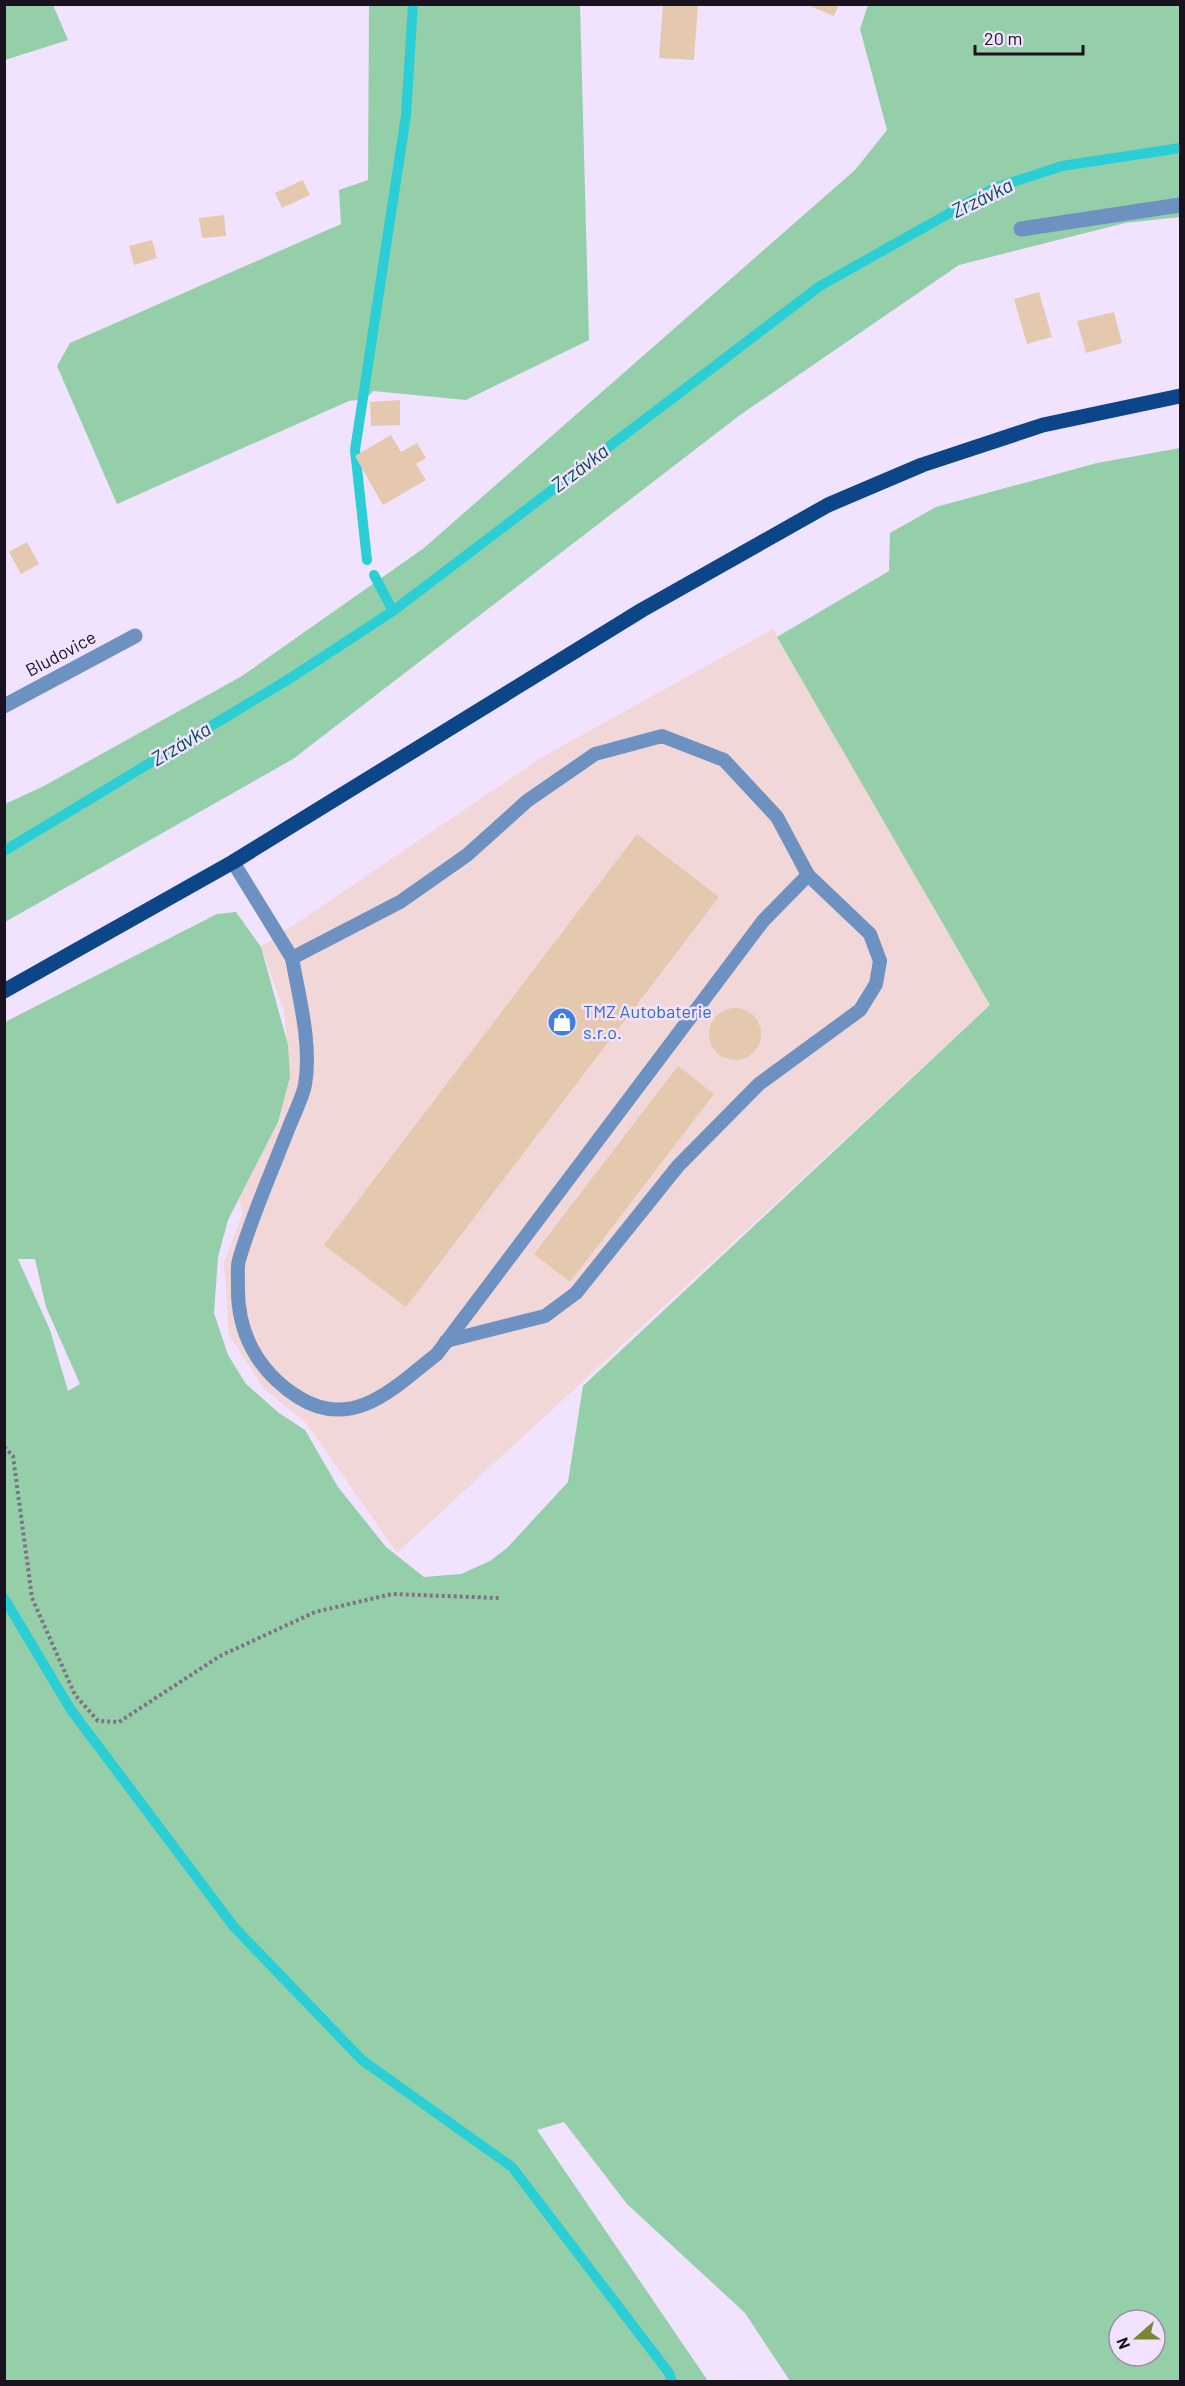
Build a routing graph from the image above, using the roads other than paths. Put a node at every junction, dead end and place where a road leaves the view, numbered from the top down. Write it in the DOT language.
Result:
graph roads {
  1 [pos="1180,205"];
  2 [pos="1021,230"];
  3 [pos="1180,396"];
  4 [pos="135,636"];
  5 [pos="4,706"];
  6 [pos="233,862"];
  7 [pos="808,875"];
  8 [pos="292,958"];
  9 [pos="4,991"];
  10 [pos="446,1341"];
  1 -- 2 [label="street"];
  3 -- 6 [label="main road"];
  4 -- 5 [label="street, Bludovice"];
  6 -- 8 [label="lane"];
  6 -- 9 [label="main road"];
  7 -- 8 [label="lane"];
  7 -- 10 [label="lane"];
  7 -- 10 [label="lane"];
  8 -- 10 [label="lane"];
}
